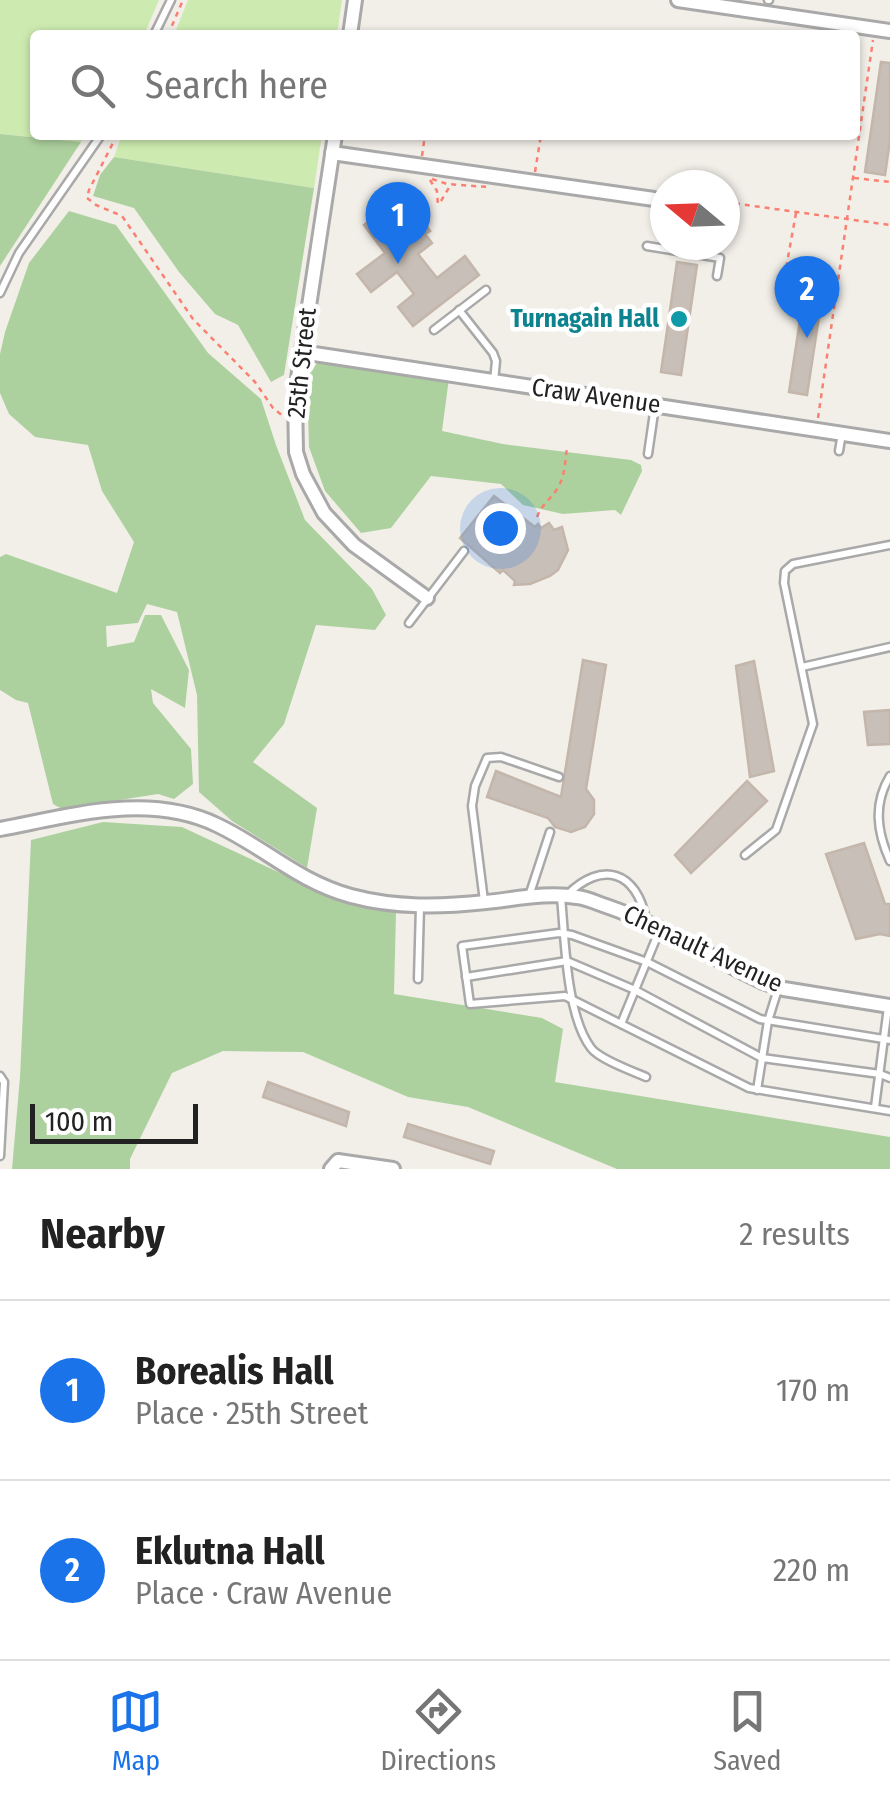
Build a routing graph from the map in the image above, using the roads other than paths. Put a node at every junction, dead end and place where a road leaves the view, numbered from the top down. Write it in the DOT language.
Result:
graph roads {
  1 [pos="171,0"];
  2 [pos="355,0"];
  3 [pos="678,0"];
  4 [pos="768,3"];
  5 [pos="156,30"];
  6 [pos="351,30"];
  7 [pos="890,31"];
  8 [pos="98,140"];
  9 [pos="334,140"];
  10 [pos="332,153"];
  11 [pos="650,198"];
  12 [pos="647,246"];
  13 [pos="717,276"];
  14 [pos="486,290"];
  15 [pos="0,292"];
  16 [pos="459,310"];
  17 [pos="434,330"];
  18 [pos="301,352"];
  19 [pos="494,381"];
  20 [pos="655,404"];
  21 [pos="842,433"];
  22 [pos="890,440"];
  23 [pos="840,452"];
  24 [pos="648,454"];
  25 [pos="890,545"];
  26 [pos="464,550"];
  27 [pos="427,598"];
  28 [pos="409,623"];
  29 [pos="890,647"];
  30 [pos="802,667"];
  31 [pos="890,776"];
  32 [pos="559,777"];
  33 [pos="0,829"];
  34 [pos="550,832"];
  35 [pos="745,856"];
  36 [pos="890,861"];
  37 [pos="563,896"];
  38 [pos="529,897"];
  39 [pos="484,902"];
  40 [pos="420,907"];
  41 [pos="646,921"];
  42 [pos="660,928"];
  43 [pos="565,934"];
  44 [pos="567,962"];
  45 [pos="646,962"];
  46 [pos="466,976"];
  47 [pos="418,979"];
  48 [pos="778,987"];
  49 [pos="635,990"];
  50 [pos="571,999"];
  51 [pos="889,1006"];
  52 [pos="768,1020"];
  53 [pos="621,1024"];
  54 [pos="888,1040"];
  55 [pos="762,1058"];
  56 [pos="880,1074"];
  57 [pos="0,1076"];
  58 [pos="646,1077"];
  59 [pos="890,1078"];
  60 [pos="757,1090"];
  61 [pos="874,1107"];
  62 [pos="890,1111"];
  63 [pos="0,1156"];
  64 [pos="330,1169"];
  65 [pos="393,1169"];
  1 -- 5 [label="lane"];
  2 -- 6 [label="street"];
  3 -- 4 [label="street"];
  4 -- 7 [label="street"];
  8 -- 15 [label="lane"];
  9 -- 10 [label="street, 25th Street"];
  10 -- 11 [label="street"];
  10 -- 18 [label="street, 25th Street"];
  12 -- 13 [label="lane"];
  14 -- 16 [label="lane"];
  16 -- 17 [label="lane"];
  16 -- 19 [label="lane"];
  18 -- 19 [label="street, Craw Avenue"];
  18 -- 27 [label="street, 25th Street"];
  19 -- 20 [label="street, Craw Avenue"];
  20 -- 21 [label="street, Craw Avenue"];
  20 -- 24 [label="lane"];
  21 -- 22 [label="street, Craw Avenue"];
  21 -- 23 [label="lane"];
  25 -- 30 [label="lane"];
  26 -- 27 [label="lane"];
  27 -- 28 [label="lane"];
  29 -- 30 [label="lane"];
  30 -- 35 [label="lane"];
  31 -- 36 [label="lane"];
  32 -- 39 [label="lane"];
  33 -- 40 [label="street, Chenault Avenue"];
  34 -- 38 [label="lane"];
  37 -- 38 [label="street, Chenault Avenue"];
  37 -- 41 [label="street, Chenault Avenue"];
  37 -- 41 [label="lane"];
  37 -- 43 [label="lane"];
  38 -- 39 [label="street, Chenault Avenue"];
  39 -- 40 [label="street, Chenault Avenue"];
  40 -- 47 [label="lane"];
  41 -- 42 [label="street, Chenault Avenue"];
  42 -- 45 [label="lane"];
  42 -- 48 [label="street, Chenault Avenue"];
  43 -- 44 [label="lane"];
  43 -- 45 [label="lane"];
  43 -- 46 [label="lane"];
  44 -- 46 [label="lane"];
  44 -- 49 [label="lane"];
  44 -- 50 [label="lane"];
  45 -- 49 [label="lane"];
  45 -- 52 [label="lane"];
  46 -- 50 [label="lane"];
  48 -- 51 [label="street, Chenault Avenue"];
  48 -- 52 [label="lane"];
  49 -- 53 [label="lane"];
  49 -- 55 [label="lane"];
  50 -- 53 [label="lane"];
  50 -- 58 [label="lane"];
  51 -- 54 [label="lane"];
  52 -- 54 [label="lane"];
  52 -- 55 [label="lane"];
  53 -- 60 [label="lane"];
  54 -- 56 [label="lane"];
  55 -- 56 [label="lane"];
  55 -- 60 [label="lane"];
  56 -- 59 [label="lane"];
  56 -- 61 [label="lane"];
  57 -- 63 [label="lane"];
  60 -- 61 [label="lane"];
  61 -- 62 [label="lane"];
  64 -- 65 [label="street"];
}
